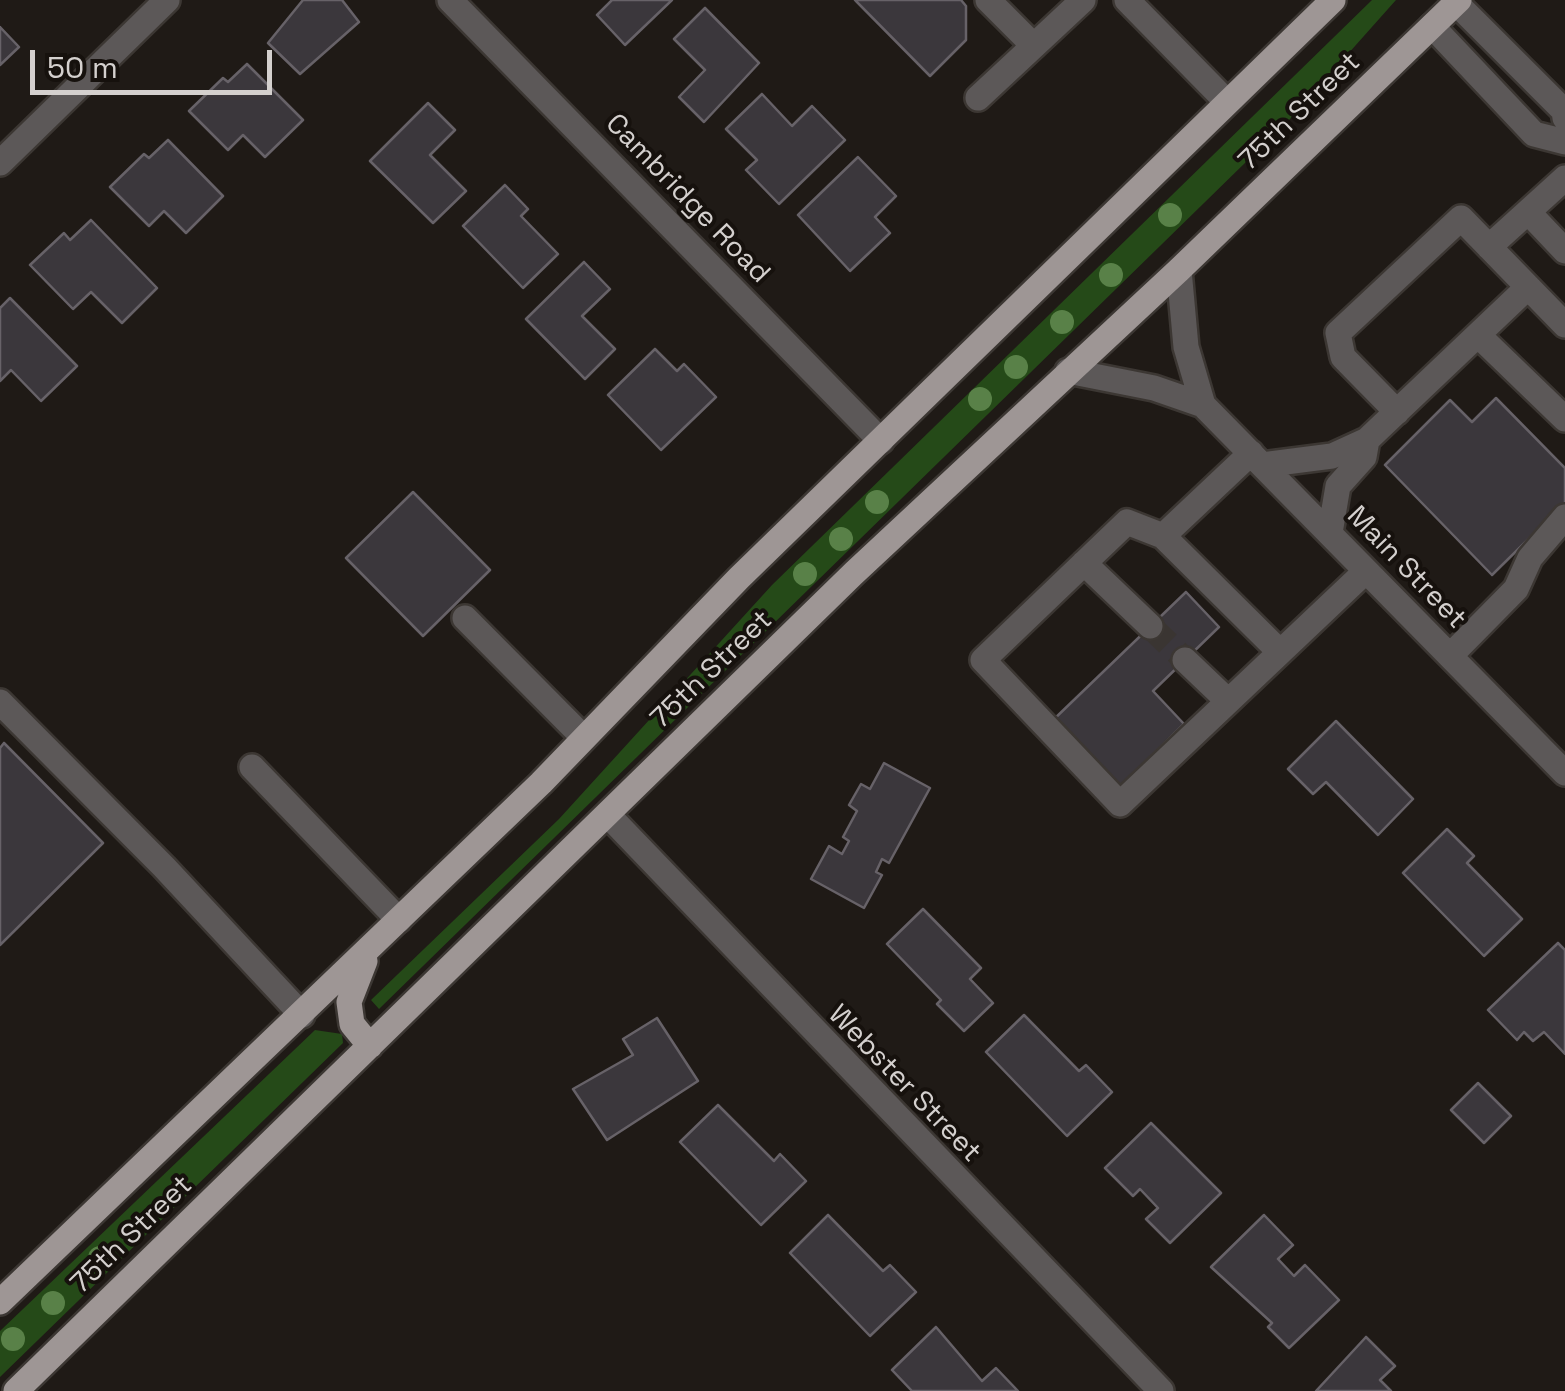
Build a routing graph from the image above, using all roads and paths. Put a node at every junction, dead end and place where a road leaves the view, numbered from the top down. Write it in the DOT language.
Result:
graph roads {
  1 [pos="168,0"];
  2 [pos="450,0"];
  3 [pos="988,0"];
  4 [pos="1083,0"];
  5 [pos="1127,0"];
  6 [pos="1333,0"];
  7 [pos="1457,1"];
  8 [pos="1432,26"];
  9 [pos="1034,46"];
  10 [pos="978,98"];
  11 [pos="1227,102"];
  12 [pos="1565,118"];
  13 [pos="1565,142"];
  14 [pos="0,164"];
  15 [pos="1565,178"];
  16 [pos="1528,213"];
  17 [pos="1489,247"];
  18 [pos="1565,251"];
  19 [pos="1179,270"];
  20 [pos="1528,287"];
  21 [pos="1565,325"];
  22 [pos="1478,335"];
  23 [pos="1068,371"];
  24 [pos="1204,405"];
  25 [pos="1397,412"];
  26 [pos="1565,419"];
  27 [pos="1367,440"];
  28 [pos="881,442"];
  29 [pos="1256,459"];
  30 [pos="1565,517"];
  31 [pos="1330,534"];
  32 [pos="1162,536"];
  33 [pos="1084,563"];
  34 [pos="1366,570"];
  35 [pos="465,618"];
  36 [pos="1150,626"];
  37 [pos="1280,652"];
  38 [pos="1450,656"];
  39 [pos="1185,660"];
  40 [pos="0,702"];
  41 [pos="1228,702"];
  42 [pos="584,738"];
  43 [pos="252,767"];
  44 [pos="1565,773"];
  45 [pos="608,814"];
  46 [pos="400,920"];
  47 [pos="375,944"];
  48 [pos="302,1015"];
  49 [pos="370,1046"];
  50 [pos="0,1302"];
  51 [pos="16,1391"];
  52 [pos="1161,1391"];
  1 -- 14 [label="street"];
  2 -- 28 [label="street, Cambridge Road"];
  3 -- 9 [label="street"];
  4 -- 9 [label="street"];
  5 -- 11 [label="street"];
  6 -- 11 [label="main road, 75th Street"];
  7 -- 8 [label="main road, 75th Street"];
  7 -- 12 [label="street"];
  8 -- 13 [label="street"];
  8 -- 19 [label="main road, 75th Street"];
  9 -- 10 [label="street"];
  11 -- 28 [label="main road, 75th Street"];
  15 -- 16 [label="street"];
  16 -- 17 [label="street"];
  16 -- 18 [label="street"];
  17 -- 20 [label="street"];
  17 -- 25 [label="street"];
  19 -- 23 [label="main road, 75th Street"];
  19 -- 24 [label="street, Main Street"];
  20 -- 21 [label="street"];
  20 -- 22 [label="street"];
  22 -- 25 [label="street"];
  22 -- 26 [label="street"];
  23 -- 24 [label="street, Main Street"];
  23 -- 45 [label="main road, 75th Street"];
  24 -- 29 [label="street, Main Street"];
  25 -- 27 [label="street"];
  27 -- 29 [label="street"];
  27 -- 31 [label="street"];
  28 -- 42 [label="main road, 75th Street"];
  29 -- 31 [label="street, Main Street"];
  29 -- 32 [label="street"];
  30 -- 38 [label="street"];
  31 -- 34 [label="street, Main Street"];
  32 -- 33 [label="street"];
  32 -- 37 [label="street"];
  33 -- 36 [label="street"];
  33 -- 41 [label="street"];
  34 -- 37 [label="street"];
  34 -- 38 [label="street, Main Street"];
  35 -- 42 [label="street"];
  37 -- 41 [label="street"];
  38 -- 44 [label="street, Main Street"];
  39 -- 41 [label="street"];
  40 -- 48 [label="street"];
  42 -- 46 [label="main road, 75th Street"];
  43 -- 46 [label="street"];
  45 -- 49 [label="main road, 75th Street"];
  45 -- 52 [label="street, Webster Street"];
  46 -- 47 [label="main road, 75th Street"];
  47 -- 48 [label="main road, 75th Street"];
  47 -- 49 [label="main road"];
  48 -- 50 [label="main road, 75th Street"];
  49 -- 51 [label="main road, 75th Street"];
}
